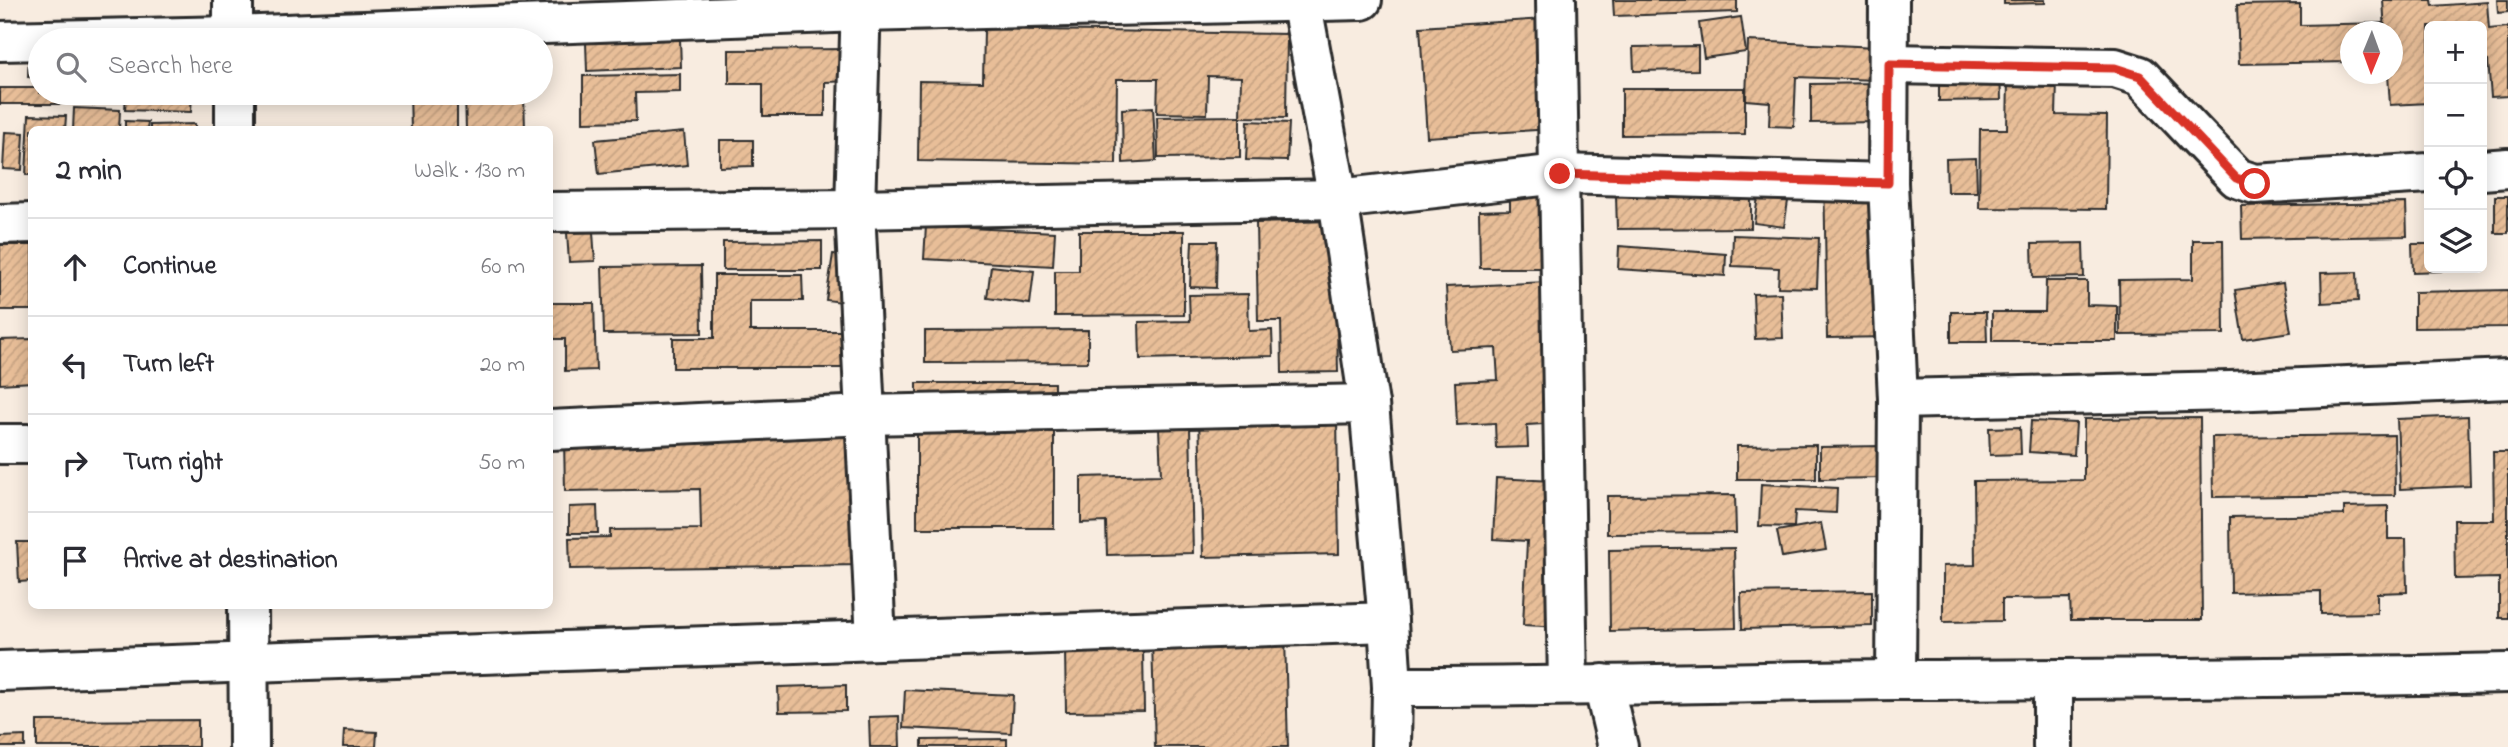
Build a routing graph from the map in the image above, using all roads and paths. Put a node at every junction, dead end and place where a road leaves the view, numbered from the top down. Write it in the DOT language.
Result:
graph roads {
  1 [pos="1362,0"];
  2 [pos="1556,0"];
  3 [pos="1889,0"];
  4 [pos="1302,2"];
  5 [pos="861,6"];
  6 [pos="233,25"];
  7 [pos="189,28"];
  8 [pos="28,39"];
  9 [pos="0,41"];
  10 [pos="1889,64"];
  11 [pos="234,105"];
  12 [pos="235,126"];
  13 [pos="2508,169"];
  14 [pos="2487,170"];
  15 [pos="2424,173"];
  16 [pos="1560,174"];
  17 [pos="1888,183"];
  18 [pos="1338,200"];
  19 [pos="855,209"];
  20 [pos="553,212"];
  21 [pos="28,223"];
  22 [pos="0,224"];
  23 [pos="2508,379"];
  24 [pos="1898,399"];
  25 [pos="1369,404"];
  26 [pos="866,415"];
  27 [pos="553,430"];
  28 [pos="0,444"];
  29 [pos="28,444"];
  30 [pos="248,609"];
  31 [pos="1388,622"];
  32 [pos="876,640"];
  33 [pos="249,664"];
  34 [pos="0,671"];
  35 [pos="2508,673"];
  36 [pos="1896,680"];
  37 [pos="2053,681"];
  38 [pos="1585,685"];
  39 [pos="1392,687"];
  40 [pos="249,747"];
  41 [pos="1391,747"];
  42 [pos="1618,747"];
  43 [pos="2053,747"];
  1 -- 4 [label="street"];
  2 -- 16 [label="street"];
  3 -- 10 [label="street"];
  4 -- 5 [label="street"];
  4 -- 18 [label="street"];
  5 -- 6 [label="street"];
  5 -- 19 [label="street"];
  6 -- 7 [label="street"];
  8 -- 9 [label="street"];
  10 -- 15 [label="street"];
  10 -- 17 [label="street"];
  11 -- 12 [label="street"];
  13 -- 14 [label="street"];
  16 -- 17 [label="street"];
  16 -- 18 [label="street"];
  16 -- 38 [label="street"];
  17 -- 24 [label="street"];
  18 -- 19 [label="street"];
  18 -- 25 [label="street"];
  19 -- 20 [label="street"];
  19 -- 26 [label="street"];
  21 -- 22 [label="street"];
  23 -- 24 [label="street"];
  24 -- 36 [label="street"];
  25 -- 26 [label="street"];
  25 -- 31 [label="street"];
  26 -- 27 [label="street"];
  26 -- 32 [label="street"];
  28 -- 29 [label="street"];
  30 -- 33 [label="street"];
  31 -- 32 [label="street"];
  31 -- 39 [label="street"];
  32 -- 33 [label="street"];
  33 -- 34 [label="street"];
  33 -- 40 [label="street"];
  35 -- 37 [label="street"];
  36 -- 37 [label="street"];
  36 -- 38 [label="street"];
  37 -- 43 [label="street"];
  38 -- 39 [label="street"];
  38 -- 42 [label="street"];
  39 -- 41 [label="street"];
}
